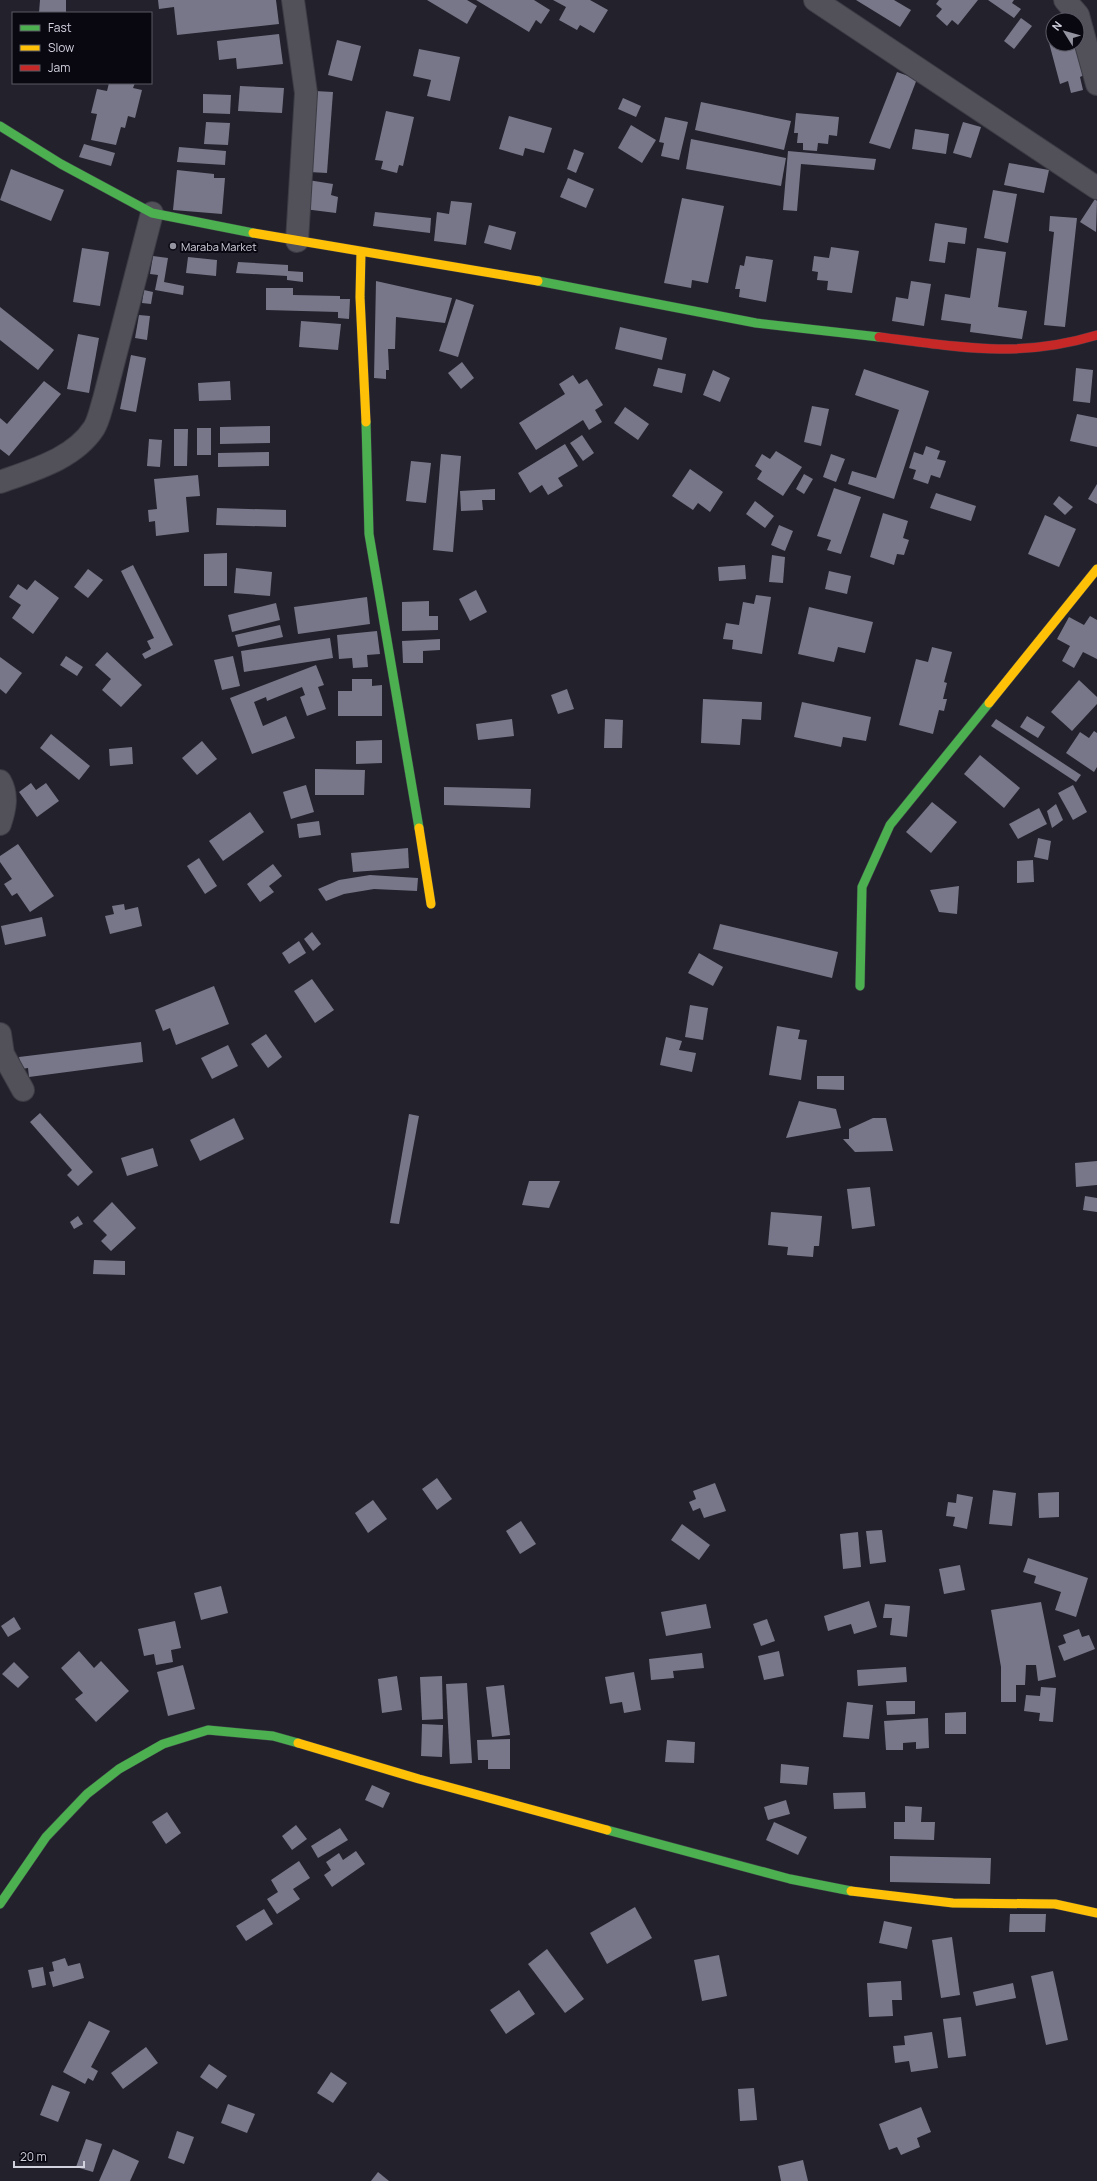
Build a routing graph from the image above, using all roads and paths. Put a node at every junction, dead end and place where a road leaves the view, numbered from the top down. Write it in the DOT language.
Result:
graph roads {
  1 [pos="293,0"];
  2 [pos="815,0"];
  3 [pos="1065,0"];
  4 [pos="1097,84"];
  5 [pos="0,126"];
  6 [pos="1097,188"];
  7 [pos="152,213"];
  8 [pos="297,241"];
  9 [pos="360,252"];
  10 [pos="1097,335"];
  11 [pos="0,482"];
  12 [pos="1097,569"];
  13 [pos="0,781"];
  14 [pos="0,824"];
  15 [pos="431,904"];
  16 [pos="860,986"];
  17 [pos="0,1034"];
  18 [pos="23,1090"];
  19 [pos="0,1904"];
  20 [pos="1097,1913"];
  1 -- 8 [label="street"];
  2 -- 6 [label="street"];
  3 -- 4 [label="street"];
  5 -- 7 [label="street"];
  7 -- 8 [label="street"];
  7 -- 11 [label="street"];
  8 -- 9 [label="street"];
  9 -- 10 [label="street"];
  9 -- 15 [label="street"];
  12 -- 16 [label="street"];
  13 -- 14 [label="street"];
  17 -- 18 [label="street"];
  19 -- 20 [label="street"];
}
